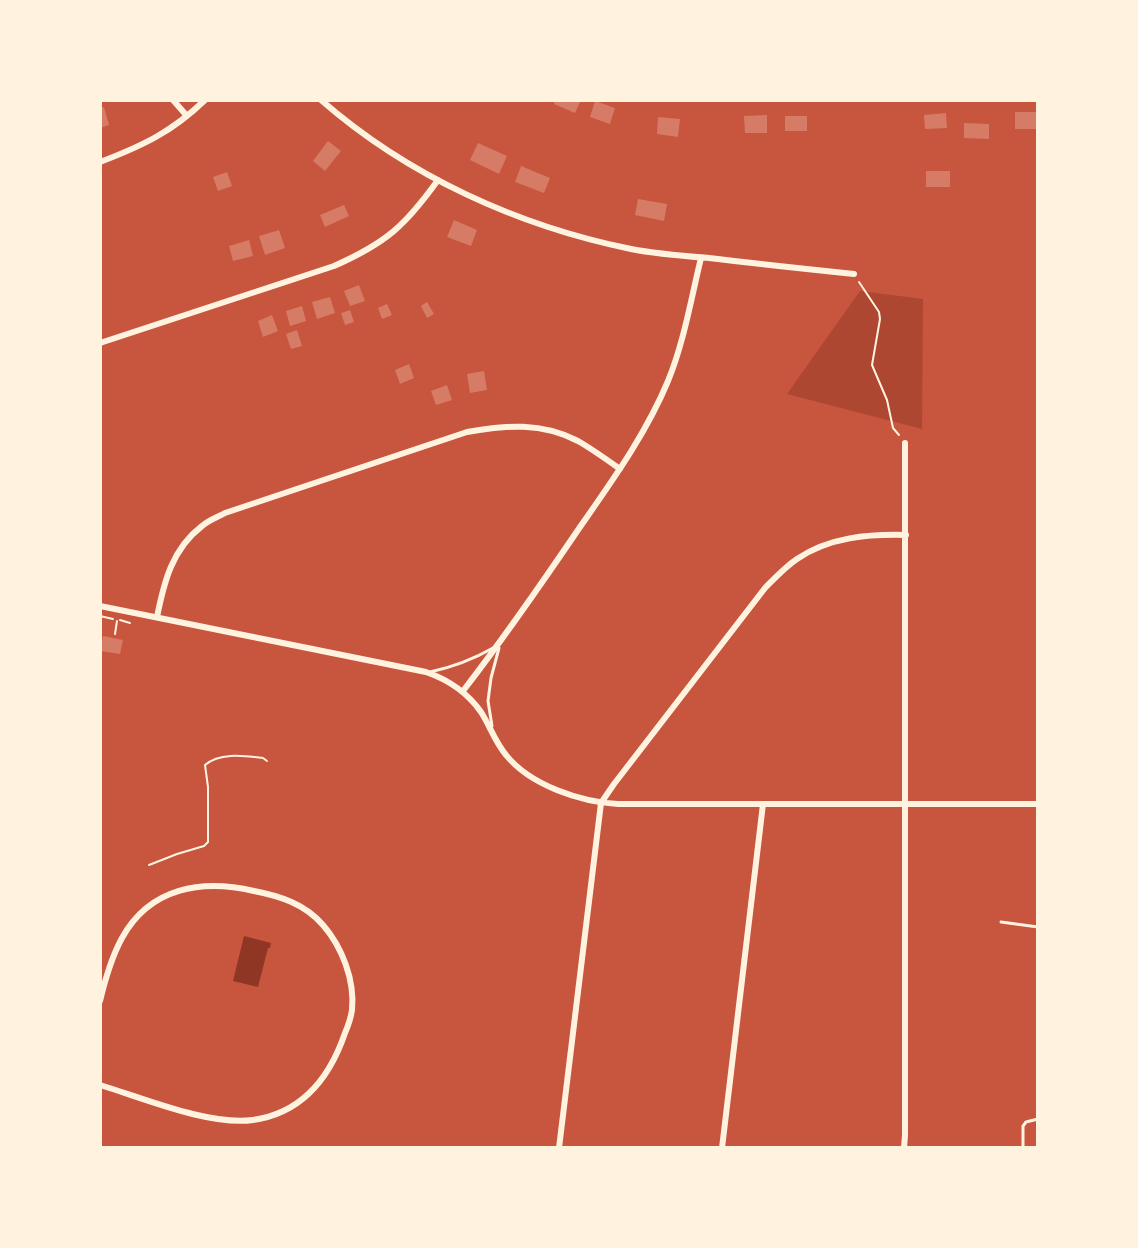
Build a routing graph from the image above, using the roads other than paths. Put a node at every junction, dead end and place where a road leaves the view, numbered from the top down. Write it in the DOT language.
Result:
graph roads {
  1 [pos="173,100"];
  2 [pos="205,100"];
  3 [pos="321,100"];
  4 [pos="187,116"];
  5 [pos="100,162"];
  6 [pos="438,180"];
  7 [pos="701,258"];
  8 [pos="854,274"];
  9 [pos="100,343"];
  10 [pos="905,443"];
  11 [pos="620,469"];
  12 [pos="906,535"];
  13 [pos="100,606"];
  14 [pos="157,617"];
  15 [pos="500,644"];
  16 [pos="426,672"];
  17 [pos="463,691"];
  18 [pos="493,735"];
  19 [pos="601,803"];
  20 [pos="763,804"];
  21 [pos="1038,804"];
  22 [pos="905,805"];
  23 [pos="1001,922"];
  24 [pos="1038,927"];
  25 [pos="100,1001"];
  26 [pos="100,1085"];
  27 [pos="1038,1119"];
  28 [pos="559,1148"];
  29 [pos="722,1148"];
  30 [pos="904,1148"];
  31 [pos="1023,1148"];
  1 -- 4 [label="street"];
  2 -- 4 [label="street"];
  3 -- 6 [label="street"];
  4 -- 5 [label="street"];
  6 -- 7 [label="street"];
  6 -- 9 [label="street"];
  7 -- 8 [label="street"];
  7 -- 11 [label="street"];
  10 -- 12 [label="street"];
  11 -- 14 [label="street"];
  11 -- 15 [label="street"];
  12 -- 19 [label="street"];
  12 -- 22 [label="street"];
  13 -- 14 [label="street"];
  14 -- 16 [label="street"];
  15 -- 16 [label="lane"];
  15 -- 17 [label="street"];
  15 -- 18 [label="lane"];
  16 -- 17 [label="street"];
  17 -- 18 [label="street"];
  18 -- 19 [label="street"];
  19 -- 20 [label="street"];
  19 -- 28 [label="street"];
  20 -- 22 [label="street"];
  20 -- 29 [label="street"];
  21 -- 22 [label="street"];
  22 -- 30 [label="street"];
  23 -- 24 [label="lane"];
  25 -- 26 [label="street"];
  27 -- 31 [label="lane"];
}
